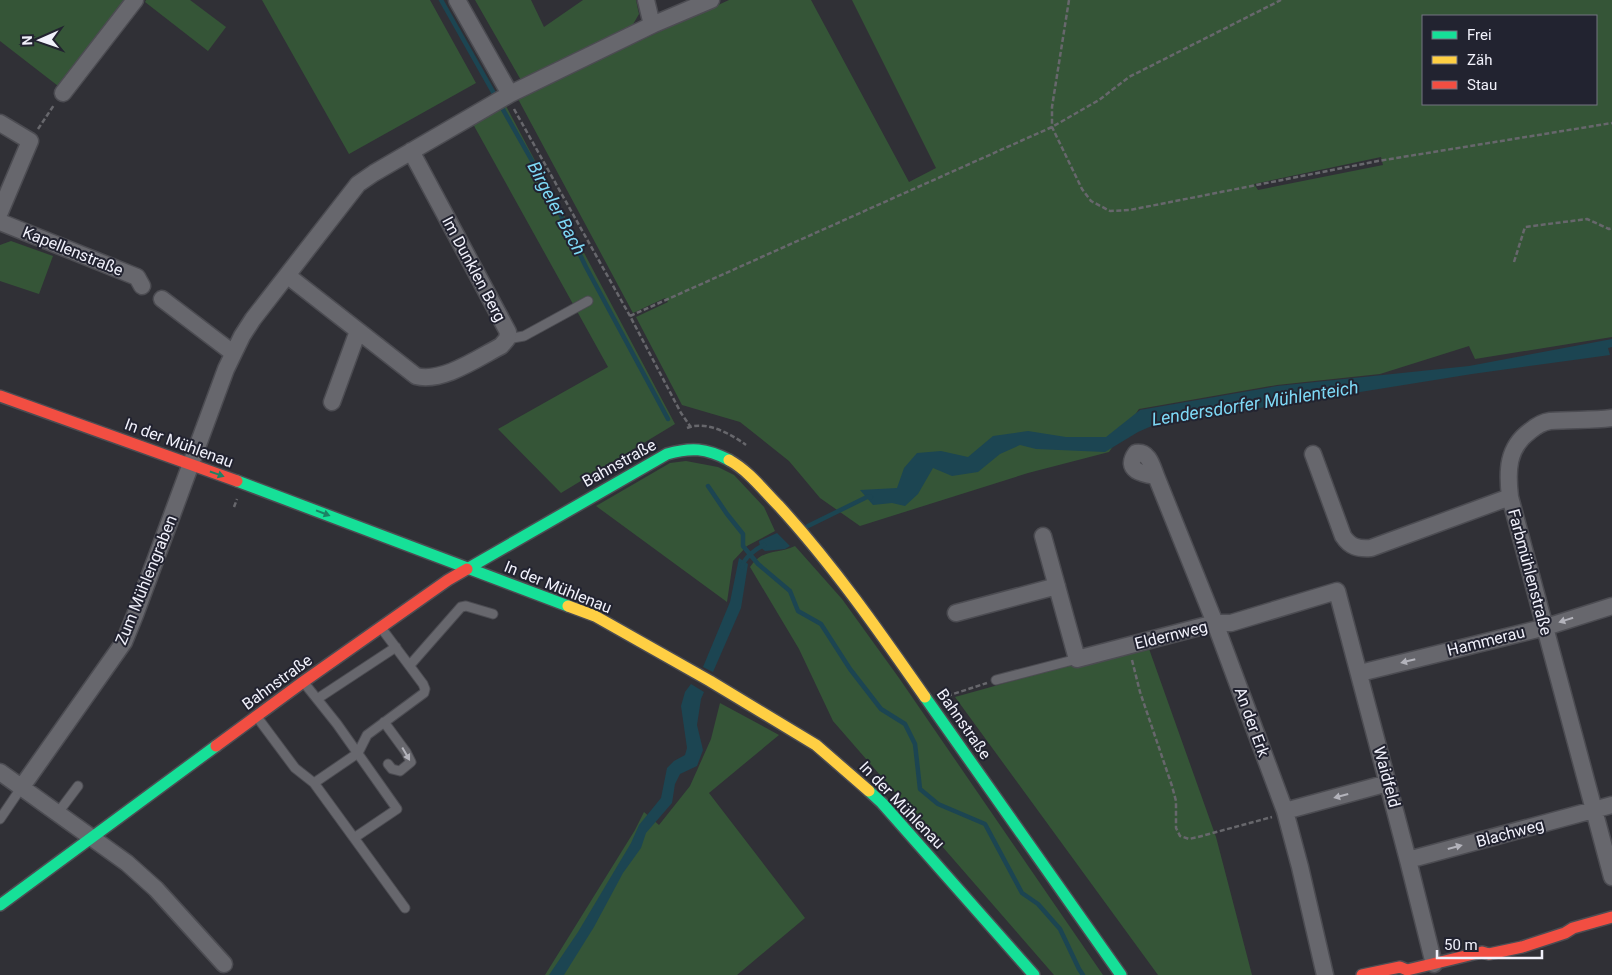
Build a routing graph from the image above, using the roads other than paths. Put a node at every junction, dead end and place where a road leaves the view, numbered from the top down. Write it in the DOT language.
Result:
graph roads {
  1 [pos="135,0"];
  2 [pos="457,0"];
  3 [pos="646,0"];
  4 [pos="711,0"];
  5 [pos="652,25"];
  6 [pos="63,93"];
  7 [pos="501,99"];
  8 [pos="0,122"];
  9 [pos="411,151"];
  10 [pos="0,212"];
  11 [pos="0,222"];
  12 [pos="288,276"];
  13 [pos="142,286"];
  14 [pos="162,299"];
  15 [pos="588,301"];
  16 [pos="358,331"];
  17 [pos="507,339"];
  18 [pos="233,353"];
  19 [pos="0,396"];
  20 [pos="332,402"];
  21 [pos="1612,418"];
  22 [pos="1313,454"];
  23 [pos="191,465"];
  24 [pos="1156,476"];
  25 [pos="1510,497"];
  26 [pos="1043,536"];
  27 [pos="466,569"];
  28 [pos="1057,586"];
  29 [pos="1337,591"];
  30 [pos="1612,606"];
  31 [pos="956,613"];
  32 [pos="493,614"];
  33 [pos="1215,624"];
  34 [pos="1546,626"];
  35 [pos="380,627"];
  36 [pos="396,647"];
  37 [pos="1077,659"];
  38 [pos="410,665"];
  39 [pos="1360,674"];
  40 [pos="996,680"];
  41 [pos="304,682"];
  42 [pos="317,699"];
  43 [pos="257,717"];
  44 [pos="384,722"];
  45 [pos="358,753"];
  46 [pos="388,764"];
  47 [pos="0,772"];
  48 [pos="314,783"];
  49 [pos="1388,783"];
  50 [pos="78,786"];
  51 [pos="22,788"];
  52 [pos="1612,805"];
  53 [pos="1595,810"];
  54 [pos="1285,812"];
  55 [pos="57,814"];
  56 [pos="0,819"];
  57 [pos="91,837"];
  58 [pos="354,838"];
  59 [pos="1408,860"];
  60 [pos="1612,878"];
  61 [pos="0,905"];
  62 [pos="405,908"];
  63 [pos="1612,917"];
  64 [pos="224,964"];
  65 [pos="1434,964"];
  66 [pos="1405,973"];
  67 [pos="1034,975"];
  68 [pos="1121,975"];
  69 [pos="1325,975"];
  70 [pos="1362,975"];
  1 -- 6 [label="street"];
  2 -- 7 [label="street"];
  3 -- 5 [label="street"];
  4 -- 5 [label="street"];
  5 -- 7 [label="street"];
  7 -- 9 [label="street"];
  8 -- 10 [label="street"];
  9 -- 12 [label="street"];
  9 -- 17 [label="street, Im Dunklen Berg"];
  11 -- 13 [label="street, Kapellenstraße"];
  12 -- 16 [label="street, Im Dunklen Berg"];
  12 -- 18 [label="street"];
  14 -- 18 [label="street"];
  15 -- 17 [label="lane"];
  16 -- 17 [label="street, Im Dunklen Berg"];
  16 -- 20 [label="street"];
  18 -- 23 [label="street"];
  19 -- 23 [label="main road, In der Mühlenau"];
  21 -- 25 [label="street"];
  22 -- 25 [label="street, Farbmühlenstraße"];
  23 -- 27 [label="main road, In der Mühlenau, one-way"];
  23 -- 51 [label="street, Zum Mühlengraben"];
  24 -- 33 [label="street, An der Erk"];
  25 -- 34 [label="street, Farbmühlenstraße"];
  26 -- 28 [label="street"];
  27 -- 35 [label="main road, Bahnstraße"];
  27 -- 67 [label="main road, In der Mühlenau"];
  27 -- 68 [label="main road, Bahnstraße"];
  28 -- 31 [label="street"];
  28 -- 37 [label="street"];
  29 -- 33 [label="street, Eldernweg"];
  29 -- 39 [label="street, Waidfeld"];
  30 -- 34 [label="street, Hammerau, one-way"];
  32 -- 38 [label="lane"];
  33 -- 37 [label="street, Eldernweg"];
  33 -- 54 [label="street, An der Erk"];
  34 -- 39 [label="street, Hammerau, one-way"];
  34 -- 53 [label="street, Farbmühlenstraße"];
  35 -- 36 [label="lane"];
  35 -- 41 [label="main road, Bahnstraße"];
  36 -- 38 [label="lane"];
  36 -- 42 [label="lane"];
  37 -- 40 [label="lane"];
  38 -- 44 [label="lane"];
  39 -- 49 [label="street, Waidfeld"];
  41 -- 42 [label="lane"];
  41 -- 43 [label="main road, Bahnstraße"];
  42 -- 45 [label="lane"];
  43 -- 48 [label="lane"];
  43 -- 57 [label="main road, Bahnstraße"];
  44 -- 45 [label="lane"];
  44 -- 46 [label="lane, one-way"];
  45 -- 48 [label="lane"];
  45 -- 58 [label="lane"];
  47 -- 51 [label="street"];
  48 -- 58 [label="lane"];
  49 -- 54 [label="street, one-way"];
  49 -- 59 [label="street, Waidfeld"];
  50 -- 55 [label="lane"];
  51 -- 55 [label="street"];
  51 -- 56 [label="lane"];
  52 -- 53 [label="street, Blachweg"];
  59 -- 53 [label="street, Blachweg, one-way"];
  53 -- 60 [label="street, Farbmühlenstraße"];
  54 -- 69 [label="street, An der Erk"];
  55 -- 57 [label="street"];
  57 -- 61 [label="main road, Bahnstraße"];
  57 -- 64 [label="street"];
  58 -- 62 [label="lane"];
  59 -- 65 [label="street, Waidfeld"];
  63 -- 65 [label="main road"];
  65 -- 66 [label="main road"];
  66 -- 70 [label="main road"];
}
